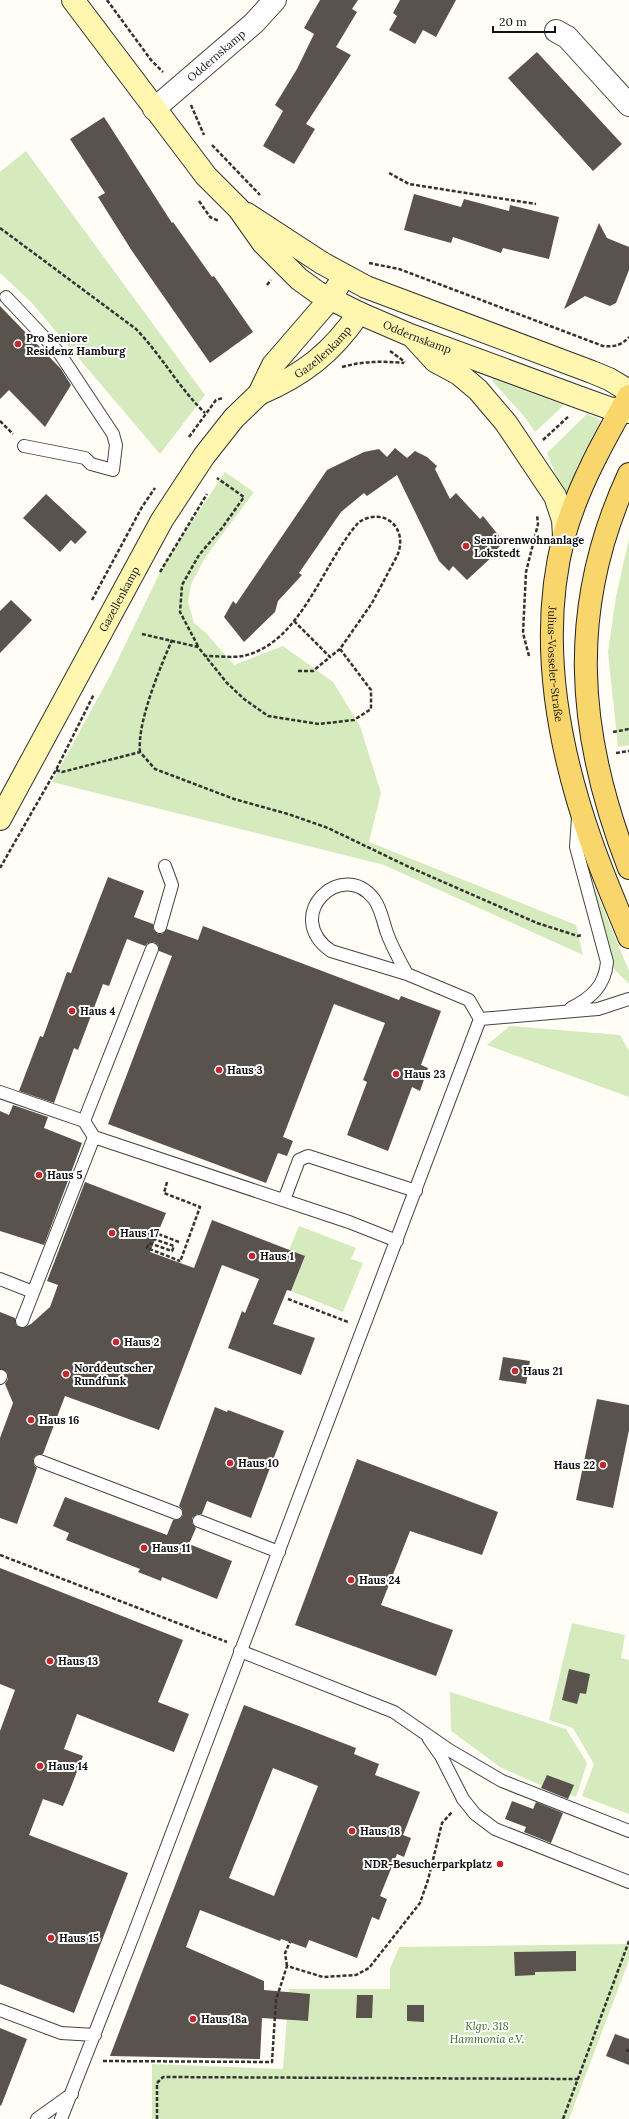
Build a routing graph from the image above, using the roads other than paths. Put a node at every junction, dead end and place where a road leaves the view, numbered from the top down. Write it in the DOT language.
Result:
graph roads {
  1 [pos="73,0"];
  2 [pos="275,0"];
  3 [pos="556,31"];
  4 [pos="629,105"];
  5 [pos="154,109"];
  6 [pos="239,209"];
  7 [pos="344,276"];
  8 [pos="6,297"];
  9 [pos="330,299"];
  10 [pos="359,313"];
  11 [pos="410,335"];
  12 [pos="629,391"];
  13 [pos="259,394"];
  14 [pos="626,406"];
  15 [pos="24,446"];
  16 [pos="629,474"];
  17 [pos="564,536"];
  18 [pos="578,800"];
  19 [pos="0,819"];
  20 [pos="165,866"];
  21 [pos="629,868"];
  22 [pos="160,926"];
  23 [pos="629,937"];
  24 [pos="152,949"];
  25 [pos="407,974"];
  26 [pos="629,999"];
  27 [pos="566,1011"];
  28 [pos="480,1019"];
  29 [pos="0,1092"];
  30 [pos="84,1121"];
  31 [pos="94,1137"];
  32 [pos="416,1191"];
  33 [pos="284,1200"];
  34 [pos="397,1241"];
  35 [pos="0,1279"];
  36 [pos="33,1292"];
  37 [pos="22,1320"];
  38 [pos="40,1462"];
  39 [pos="176,1513"];
  40 [pos="199,1521"];
  41 [pos="279,1552"];
  42 [pos="240,1651"];
  43 [pos="424,1732"];
  44 [pos="629,1831"];
  45 [pos="629,1882"];
  46 [pos="0,2010"];
  47 [pos="95,2035"];
  48 [pos="72,2093"];
  49 [pos="37,2119"];
  50 [pos="62,2119"];
  1 -- 5 [label="main road, Oddernskamp"];
  2 -- 5 [label="street, Oddernskamp"];
  3 -- 4 [label="street"];
  5 -- 6 [label="main road, Oddernskamp"];
  6 -- 7 [label="main road, Oddernskamp"];
  6 -- 9 [label="main road, Oddernskamp"];
  7 -- 9 [label="main road, Gazellenkamp"];
  7 -- 10 [label="main road"];
  7 -- 12 [label="main road, Oddernskamp"];
  8 -- 15 [label="lane"];
  9 -- 10 [label="main road, Oddernskamp"];
  9 -- 13 [label="main road, Gazellenkamp"];
  10 -- 11 [label="main road, Oddernskamp"];
  10 -- 13 [label="main road, Gazellenkamp"];
  11 -- 14 [label="main road, Oddernskamp"];
  11 -- 17 [label="main road"];
  13 -- 19 [label="main road, Gazellenkamp"];
  14 -- 17 [label="main road, Julius-Vosseler-Straße"];
  16 -- 21 [label="main road"];
  17 -- 18 [label="main road, Julius-Vosseler-Straße"];
  18 -- 23 [label="main road, Julius-Vosseler-Straße"];
  18 -- 27 [label="lane"];
  20 -- 22 [label="lane"];
  24 -- 30 [label="lane"];
  25 -- 25 [label="lane"];
  25 -- 28 [label="lane"];
  26 -- 27 [label="lane"];
  27 -- 28 [label="lane"];
  28 -- 32 [label="lane"];
  29 -- 30 [label="lane"];
  30 -- 31 [label="lane"];
  31 -- 33 [label="lane"];
  31 -- 36 [label="lane"];
  32 -- 33 [label="lane"];
  32 -- 34 [label="lane"];
  33 -- 34 [label="lane"];
  34 -- 41 [label="lane"];
  35 -- 36 [label="lane"];
  36 -- 37 [label="lane"];
  38 -- 39 [label="lane"];
  40 -- 41 [label="lane"];
  41 -- 42 [label="lane"];
  42 -- 43 [label="lane"];
  42 -- 47 [label="lane"];
  43 -- 44 [label="lane"];
  43 -- 45 [label="lane"];
  46 -- 47 [label="lane"];
  47 -- 48 [label="lane"];
  48 -- 49 [label="lane"];
  48 -- 50 [label="lane"];
}
